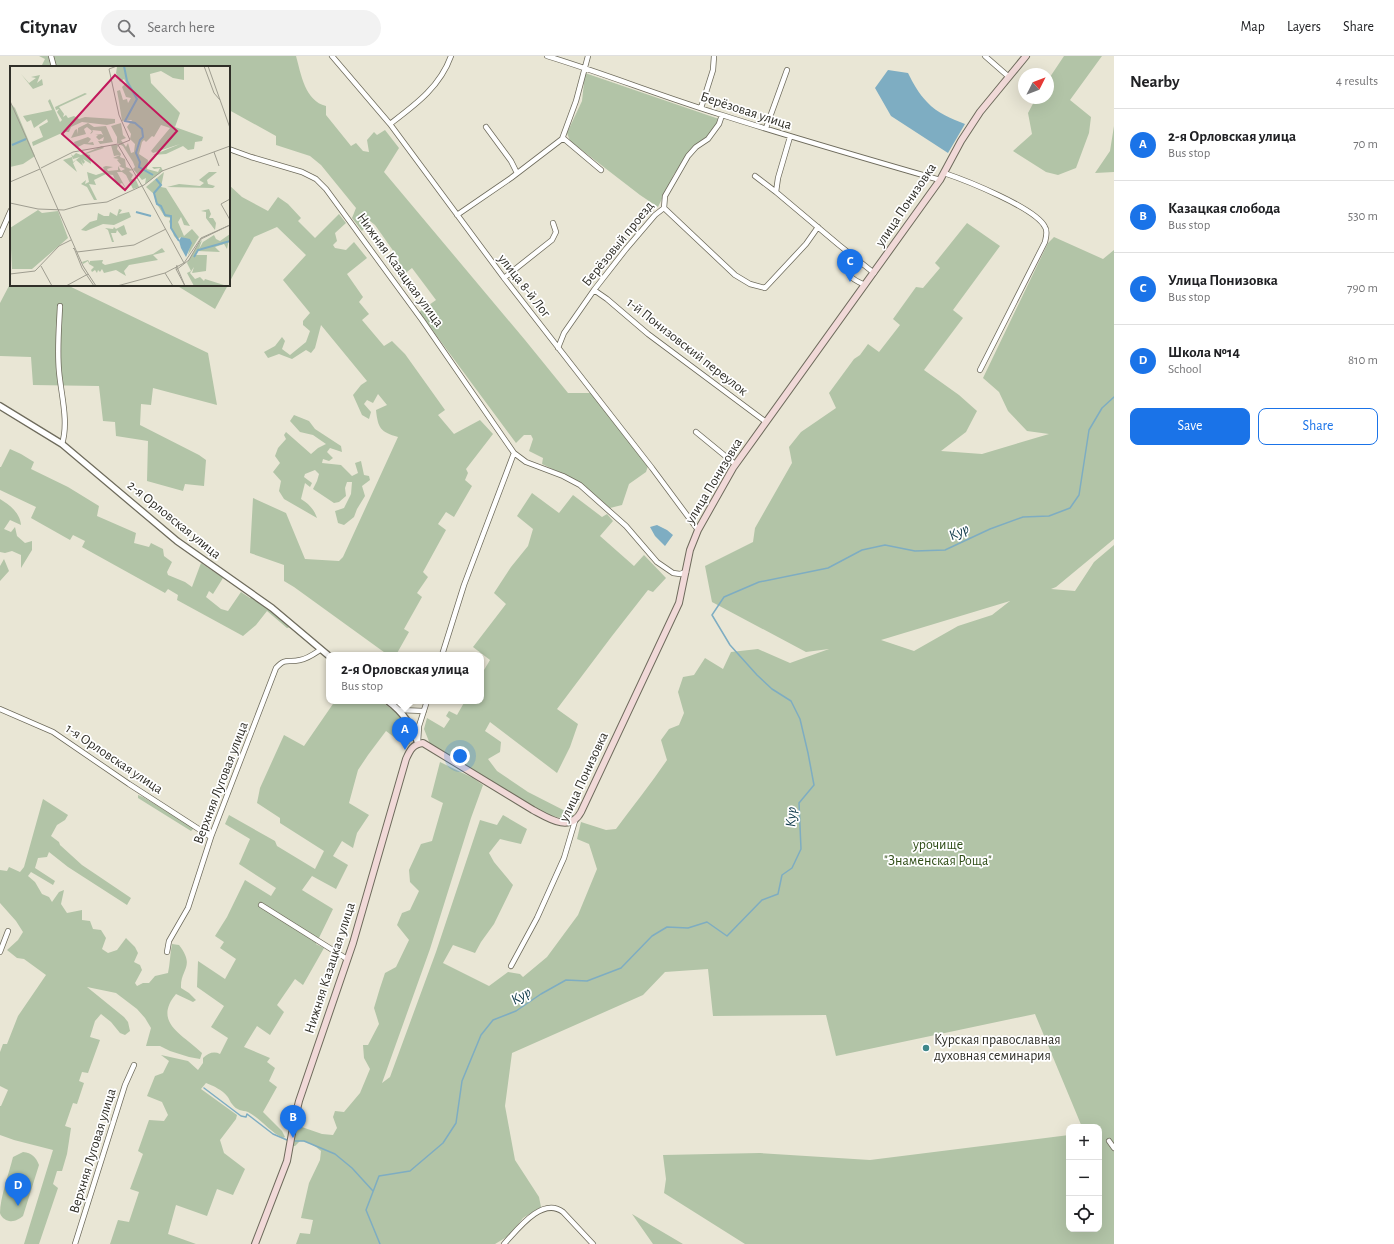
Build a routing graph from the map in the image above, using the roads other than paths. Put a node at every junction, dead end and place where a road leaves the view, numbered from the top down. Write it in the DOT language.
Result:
graph roads {
  1 [pos="51,56"];
  2 [pos="332,56"];
  3 [pos="451,56"];
  4 [pos="547,56"];
  5 [pos="588,56"];
  6 [pos="714,56"];
  7 [pos="984,56"];
  8 [pos="1026,56"];
  9 [pos="54,66"];
  10 [pos="584,68"];
  11 [pos="787,70"];
  12 [pos="1009,77"];
  13 [pos="701,108"];
  14 [pos="722,115"];
  15 [pos="390,124"];
  16 [pos="486,127"];
  17 [pos="766,128"];
  18 [pos="790,137"];
  19 [pos="563,138"];
  20 [pos="230,149"];
  21 [pos="602,170"];
  22 [pos="517,173"];
  23 [pos="944,173"];
  24 [pos="755,176"];
  25 [pos="940,180"];
  26 [pos="776,192"];
  27 [pos="664,208"];
  28 [pos="10,212"];
  29 [pos="457,215"];
  30 [pos="552,223"];
  31 [pos="818,227"];
  32 [pos="0,235"];
  33 [pos="856,259"];
  34 [pos="874,273"];
  35 [pos="504,278"];
  36 [pos="865,285"];
  37 [pos="594,290"];
  38 [pos="60,306"];
  39 [pos="558,348"];
  40 [pos="980,370"];
  41 [pos="0,406"];
  42 [pos="766,422"];
  43 [pos="696,432"];
  44 [pos="62,444"];
  45 [pos="514,453"];
  46 [pos="735,464"];
  47 [pos="698,530"];
  48 [pos="686,572"];
  49 [pos="320,650"];
  50 [pos="443,652"];
  51 [pos="326,654"];
  52 [pos="392,704"];
  53 [pos="426,704"];
  54 [pos="0,709"];
  55 [pos="400,710"];
  56 [pos="424,711"];
  57 [pos="418,743"];
  58 [pos="575,821"];
  59 [pos="211,837"];
  60 [pos="261,905"];
  61 [pos="8,931"];
  62 [pos="0,952"];
  63 [pos="167,952"];
  64 [pos="347,959"];
  65 [pos="511,966"];
  66 [pos="134,1064"];
  67 [pos="1109,1140"];
  68 [pos="1114,1148"];
  69 [pos="75,1244"];
  70 [pos="255,1244"];
  71 [pos="504,1244"];
  72 [pos="593,1244"];
  1 -- 9 [label="street"];
  2 -- 15 [label="street, улица 8-й Лог"];
  3 -- 15 [label="street"];
  4 -- 10 [label="street, Берёзовая улица"];
  5 -- 10 [label="street"];
  6 -- 13 [label="street"];
  7 -- 12 [label="street"];
  8 -- 12 [label="main road, улица Понизовка"];
  10 -- 13 [label="street, Берёзовая улица"];
  10 -- 19 [label="street"];
  11 -- 17 [label="street"];
  12 -- 23 [label="main road, улица Понизовка"];
  13 -- 14 [label="street, Берёзовая улица"];
  14 -- 17 [label="street, Берёзовая улица"];
  14 -- 27 [label="street, Берёзовый проезд"];
  15 -- 29 [label="street, улица 8-й Лог"];
  16 -- 22 [label="street"];
  17 -- 18 [label="street, Берёзовая улица"];
  18 -- 25 [label="street, Берёзовая улица"];
  18 -- 26 [label="street"];
  19 -- 21 [label="street"];
  19 -- 22 [label="street"];
  20 -- 45 [label="street, Нижняя Казацкая улица"];
  22 -- 29 [label="street"];
  23 -- 25 [label="main road, улица Понизовка"];
  23 -- 40 [label="street"];
  24 -- 26 [label="street"];
  25 -- 34 [label="main road, улица Понизовка"];
  26 -- 31 [label="street"];
  27 -- 31 [label="street"];
  27 -- 37 [label="street, Берёзовый проезд"];
  28 -- 32 [label="street"];
  29 -- 35 [label="street, улица 8-й Лог"];
  30 -- 35 [label="street"];
  31 -- 33 [label="street"];
  33 -- 34 [label="street"];
  33 -- 36 [label="street"];
  34 -- 36 [label="main road, улица Понизовка"];
  35 -- 39 [label="street, улица 8-й Лог"];
  36 -- 42 [label="main road, улица Понизовка"];
  37 -- 39 [label="street, Берёзовый проезд"];
  37 -- 42 [label="street, 1-й Понизовский переулок"];
  38 -- 44 [label="street"];
  39 -- 47 [label="street, улица 8-й Лог"];
  41 -- 44 [label="street, 2-я Орловская улица"];
  42 -- 46 [label="main road, улица Понизовка"];
  43 -- 46 [label="street"];
  44 -- 49 [label="street, 2-я Орловская улица"];
  45 -- 48 [label="street, Нижняя Казацкая улица"];
  45 -- 50 [label="street"];
  46 -- 47 [label="main road, улица Понизовка"];
  47 -- 48 [label="main road, улица Понизовка"];
  48 -- 58 [label="main road, улица Понизовка"];
  49 -- 51 [label="street, 2-я Орловская улица"];
  49 -- 59 [label="street, Верхняя Луговая улица"];
  52 -- 55 [label="street"];
  53 -- 56 [label="street"];
  54 -- 59 [label="street, 1-я Орловская улица"];
  55 -- 56 [label="street"];
  55 -- 57 [label="street"];
  56 -- 57 [label="street"];
  57 -- 58 [label="main road"];
  57 -- 64 [label="main road, Нижняя Казацкая улица"];
  58 -- 65 [label="street, улица Понизовка"];
  59 -- 63 [label="street, Верхняя Луговая улица"];
  60 -- 64 [label="street"];
  61 -- 62 [label="street"];
  64 -- 70 [label="main road, Нижняя Казацкая улица"];
  66 -- 69 [label="street, Верхняя Луговая улица"];
  67 -- 68 [label="street"];
  71 -- 72 [label="street"];
}
